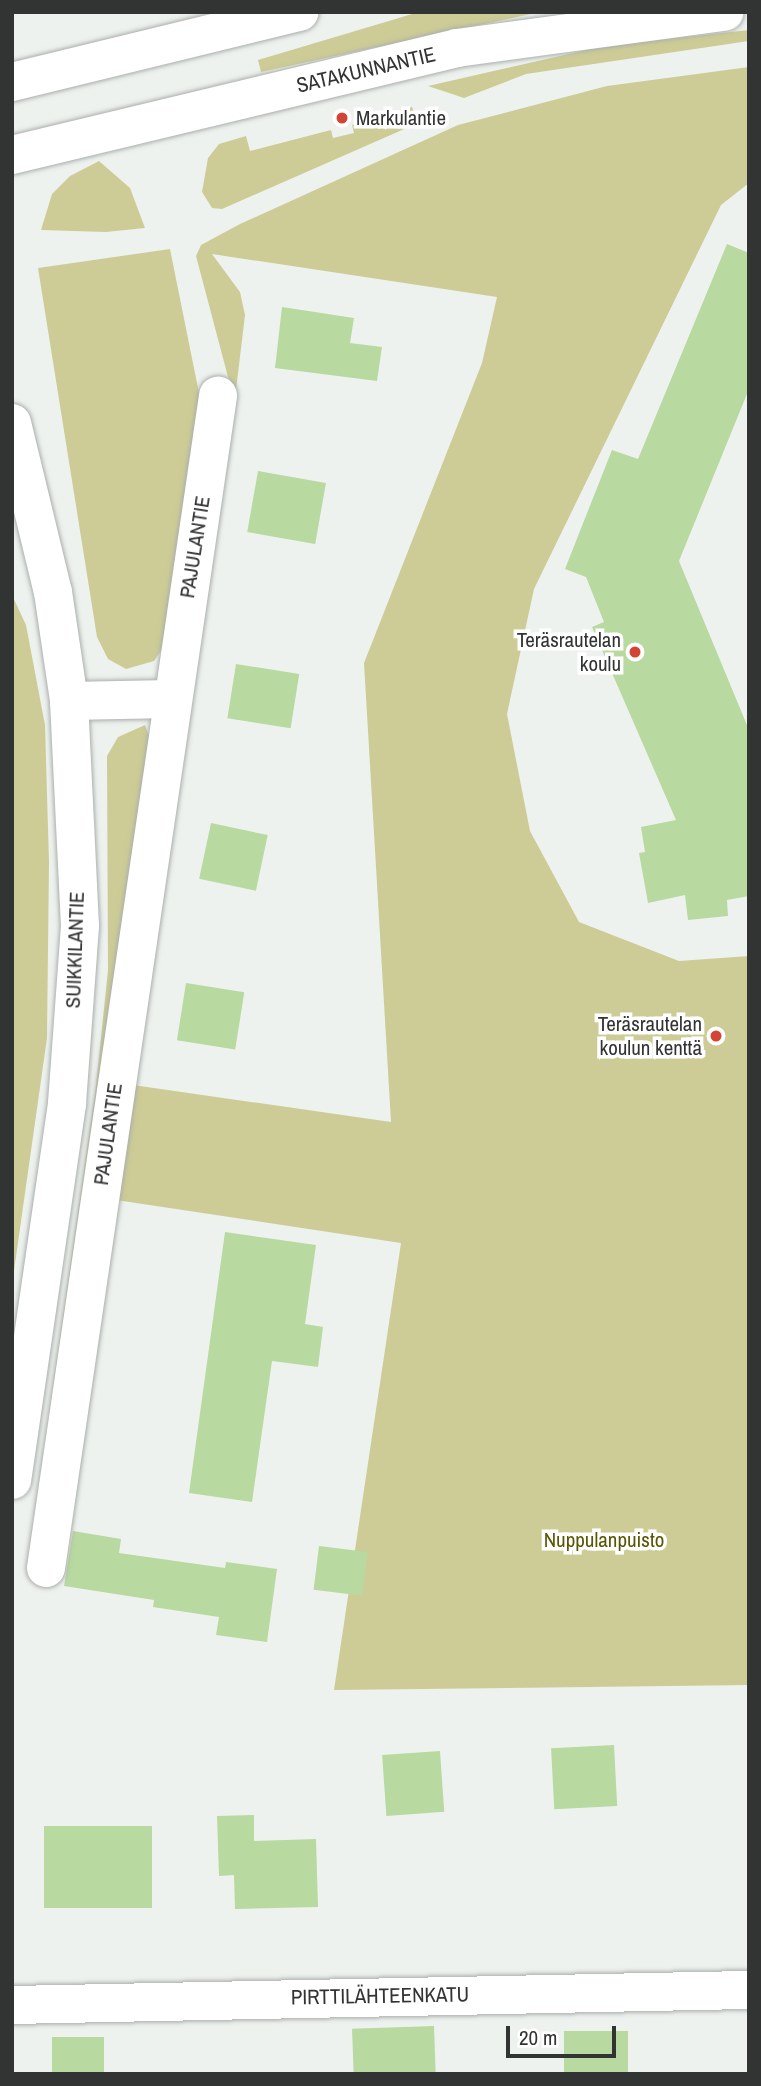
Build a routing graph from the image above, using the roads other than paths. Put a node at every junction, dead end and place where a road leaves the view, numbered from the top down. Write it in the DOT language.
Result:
graph roads {
  1 [pos="299,12"];
  2 [pos="725,12"];
  3 [pos="12,82"];
  4 [pos="12,155"];
  5 [pos="218,396"];
  6 [pos="12,423"];
  7 [pos="171,699"];
  8 [pos="69,701"];
  9 [pos="12,1480"];
  10 [pos="46,1568"];
  11 [pos="749,1990"];
  12 [pos="12,2005"];
  1 -- 3 [label="main road"];
  2 -- 4 [label="main road, SATAKUNNANTIE"];
  5 -- 7 [label="main road, PAJULANTIE"];
  6 -- 8 [label="main road, SUIKKILANTIE"];
  7 -- 8 [label="main road"];
  7 -- 10 [label="main road, PAJULANTIE"];
  8 -- 9 [label="main road, SUIKKILANTIE"];
  11 -- 12 [label="main road, PIRTTILÄHTEENKATU"];
}
